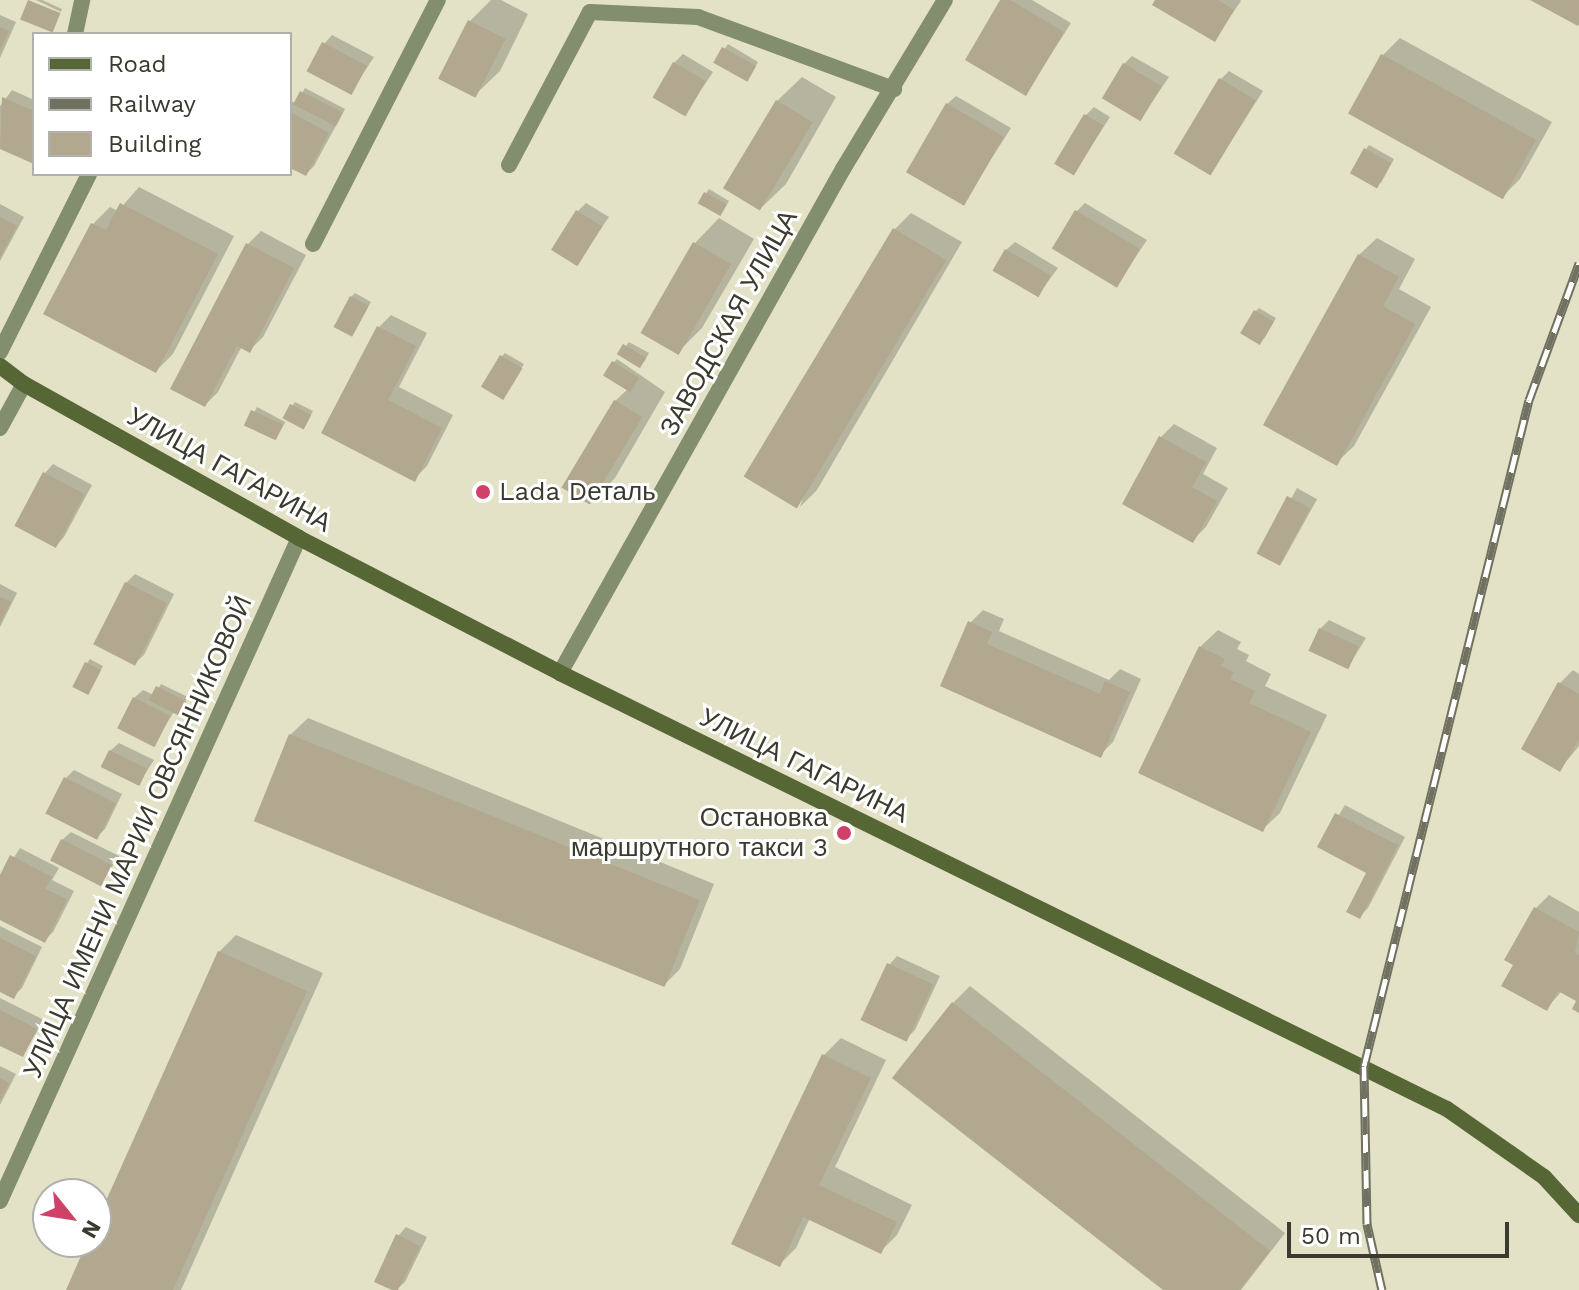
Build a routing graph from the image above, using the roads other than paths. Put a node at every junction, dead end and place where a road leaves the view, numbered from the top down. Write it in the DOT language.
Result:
graph roads {
  1 [pos="82,0"];
  2 [pos="438,0"];
  3 [pos="945,0"];
  4 [pos="75,32"];
  5 [pos="894,89"];
  6 [pos="509,165"];
  7 [pos="88,176"];
  8 [pos="313,244"];
  9 [pos="0,352"];
  10 [pos="0,366"];
  11 [pos="24,384"];
  12 [pos="0,428"];
  13 [pos="299,538"];
  14 [pos="560,673"];
  15 [pos="0,1201"];
  16 [pos="1579,1215"];
  1 -- 4 [label="street"];
  2 -- 8 [label="street"];
  3 -- 5 [label="street, ЗАВОДСКАЯ УЛИЦА"];
  5 -- 6 [label="street"];
  5 -- 14 [label="street, ЗАВОДСКАЯ УЛИЦА"];
  7 -- 9 [label="street"];
  10 -- 11 [label="main road, УЛИЦА ГАГАРИНА"];
  11 -- 12 [label="street"];
  11 -- 13 [label="main road, УЛИЦА ГАГАРИНА"];
  13 -- 14 [label="main road, УЛИЦА ГАГАРИНА"];
  13 -- 15 [label="street, УЛИЦА ИМЕНИ МАРИИ ОВСЯННИКОВОЙ"];
  14 -- 16 [label="main road, УЛИЦА ГАГАРИНА"];
}
